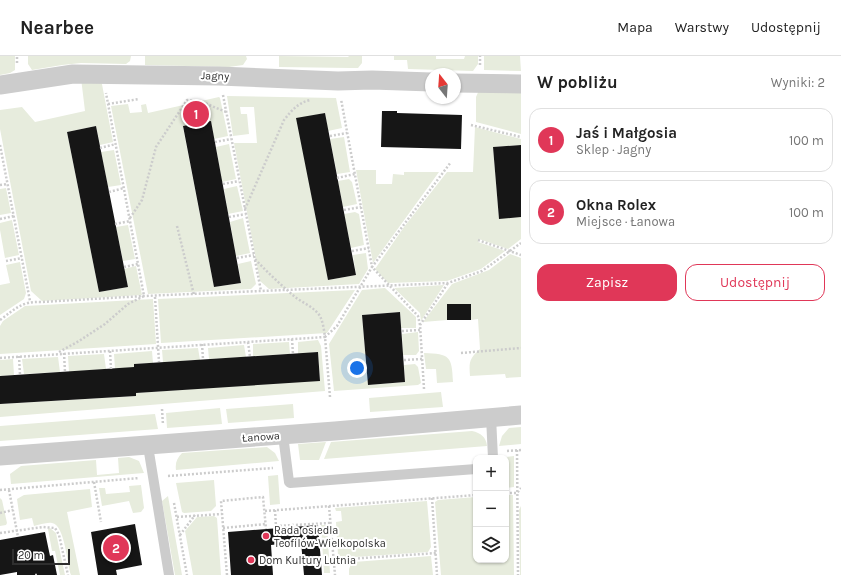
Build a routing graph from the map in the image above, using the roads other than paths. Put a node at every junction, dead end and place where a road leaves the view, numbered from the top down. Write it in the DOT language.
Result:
graph roads {
  1 [pos="425,82"];
  2 [pos="461,82"];
  3 [pos="521,84"];
  4 [pos="0,85"];
  5 [pos="521,415"];
  6 [pos="492,417"];
  7 [pos="283,435"];
  8 [pos="148,446"];
  9 [pos="493,455"];
  10 [pos="0,456"];
  11 [pos="473,469"];
  12 [pos="169,575"];
  1 -- 4 [label="street, Jagny"];
  2 -- 3 [label="street"];
  5 -- 6 [label="street, Łanowa"];
  6 -- 7 [label="street, Łanowa"];
  6 -- 9 [label="lane"];
  7 -- 8 [label="street, Łanowa"];
  7 -- 11 [label="lane"];
  8 -- 10 [label="street, Łanowa"];
  8 -- 12 [label="lane"];
}
